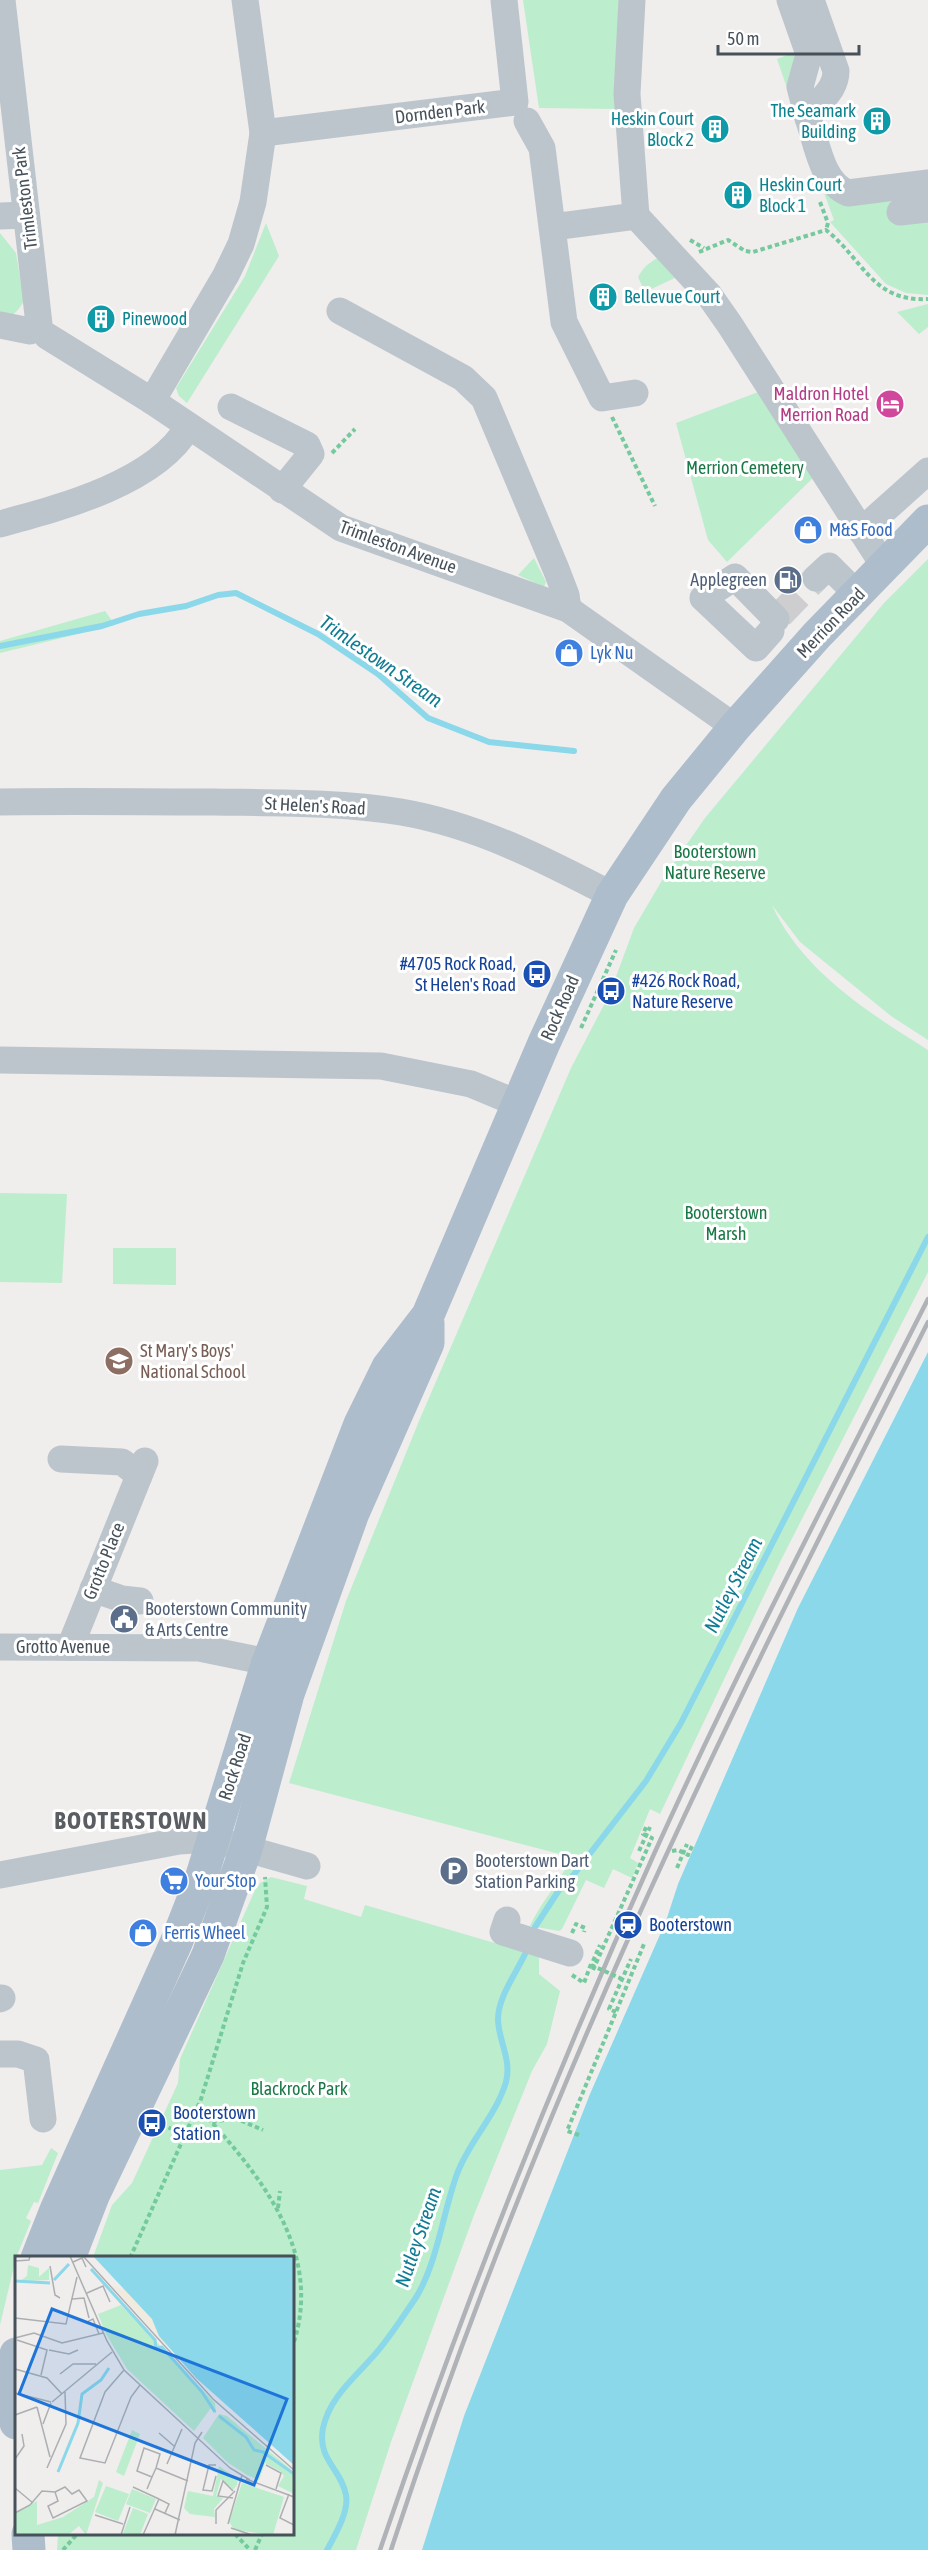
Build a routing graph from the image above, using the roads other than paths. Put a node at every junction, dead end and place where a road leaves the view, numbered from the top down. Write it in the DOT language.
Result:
graph roads {
  1 [pos="2,0"];
  2 [pos="245,0"];
  3 [pos="504,0"];
  4 [pos="632,0"];
  5 [pos="790,0"];
  6 [pos="811,0"];
  7 [pos="808,118"];
  8 [pos="526,121"];
  9 [pos="263,133"];
  10 [pos="928,183"];
  11 [pos="928,209"];
  12 [pos="900,212"];
  13 [pos="13,215"];
  14 [pos="636,216"];
  15 [pos="552,227"];
  16 [pos="340,311"];
  17 [pos="0,325"];
  18 [pos="39,330"];
  19 [pos="635,393"];
  20 [pos="152,401"];
  21 [pos="231,407"];
  22 [pos="188,427"];
  23 [pos="928,471"];
  24 [pos="282,490"];
  25 [pos="928,521"];
  26 [pos="0,524"];
  27 [pos="861,531"];
  28 [pos="884,566"];
  29 [pos="816,578"];
  30 [pos="858,595"];
  31 [pos="568,609"];
  32 [pos="774,623"];
  33 [pos="797,658"];
  34 [pos="735,726"];
  35 [pos="0,802"];
  36 [pos="612,895"];
  37 [pos="0,1060"];
  38 [pos="519,1104"];
  39 [pos="428,1315"];
  40 [pos="61,1459"];
  41 [pos="93,1589"];
  42 [pos="140,1601"];
  43 [pos="0,1647"];
  44 [pos="70,1647"];
  45 [pos="267,1665"];
  46 [pos="212,1839"];
  47 [pos="255,1858"];
  48 [pos="307,1866"];
  49 [pos="0,1875"];
  50 [pos="507,1920"];
  51 [pos="581,1957"];
  52 [pos="0,2054"];
  53 [pos="43,2119"];
  54 [pos="38,2256"];
  55 [pos="70,2256"];
  56 [pos="15,2368"];
  57 [pos="12,2408"];
  58 [pos="28,2535"];
  59 [pos="29,2550"];
  1 -- 13 [label="street, Trimleston Park"];
  2 -- 9 [label="street"];
  3 -- 9 [label="street, Dornden Park"];
  4 -- 14 [label="street"];
  5 -- 7 [label="street"];
  6 -- 7 [label="street"];
  7 -- 10 [label="street"];
  8 -- 15 [label="street"];
  9 -- 20 [label="street"];
  11 -- 12 [label="street"];
  13 -- 18 [label="street, Trimleston Park"];
  14 -- 15 [label="street"];
  14 -- 27 [label="street"];
  15 -- 19 [label="street"];
  16 -- 31 [label="street"];
  17 -- 18 [label="street"];
  18 -- 20 [label="street, Trimleston Avenue"];
  20 -- 22 [label="street, Trimleston Avenue"];
  21 -- 24 [label="street"];
  22 -- 24 [label="street, Trimleston Avenue"];
  22 -- 26 [label="street"];
  23 -- 27 [label="street"];
  24 -- 31 [label="street, Trimleston Avenue"];
  25 -- 28 [label="main road, Merrion Road"];
  27 -- 28 [label="street"];
  28 -- 30 [label="main road, Merrion Road"];
  29 -- 30 [label="street"];
  30 -- 33 [label="main road, Merrion Road"];
  31 -- 34 [label="street, Trimleston Avenue"];
  32 -- 32 [label="street"];
  32 -- 33 [label="street"];
  33 -- 34 [label="main road, Merrion Road"];
  34 -- 36 [label="main road, Rock Road"];
  35 -- 36 [label="street, St Helen's Road"];
  36 -- 38 [label="main road, Rock Road"];
  37 -- 38 [label="street"];
  38 -- 39 [label="main road, Rock Road"];
  39 -- 45 [label="main road, Rock Road"];
  39 -- 47 [label="main road, Rock Road"];
  40 -- 41 [label="street, Grotto Place"];
  41 -- 42 [label="street"];
  41 -- 44 [label="street, Grotto Place"];
  43 -- 44 [label="street, Grotto Avenue"];
  44 -- 45 [label="street, Grotto Avenue"];
  45 -- 46 [label="main road, Rock Road"];
  46 -- 47 [label="street"];
  46 -- 49 [label="street"];
  46 -- 54 [label="main road, Rock Road"];
  47 -- 48 [label="street"];
  47 -- 55 [label="main road, Rock Road"];
  50 -- 51 [label="street"];
  52 -- 53 [label="street"];
  56 -- 57 [label="main road"];
  58 -- 59 [label="main road"];
}
